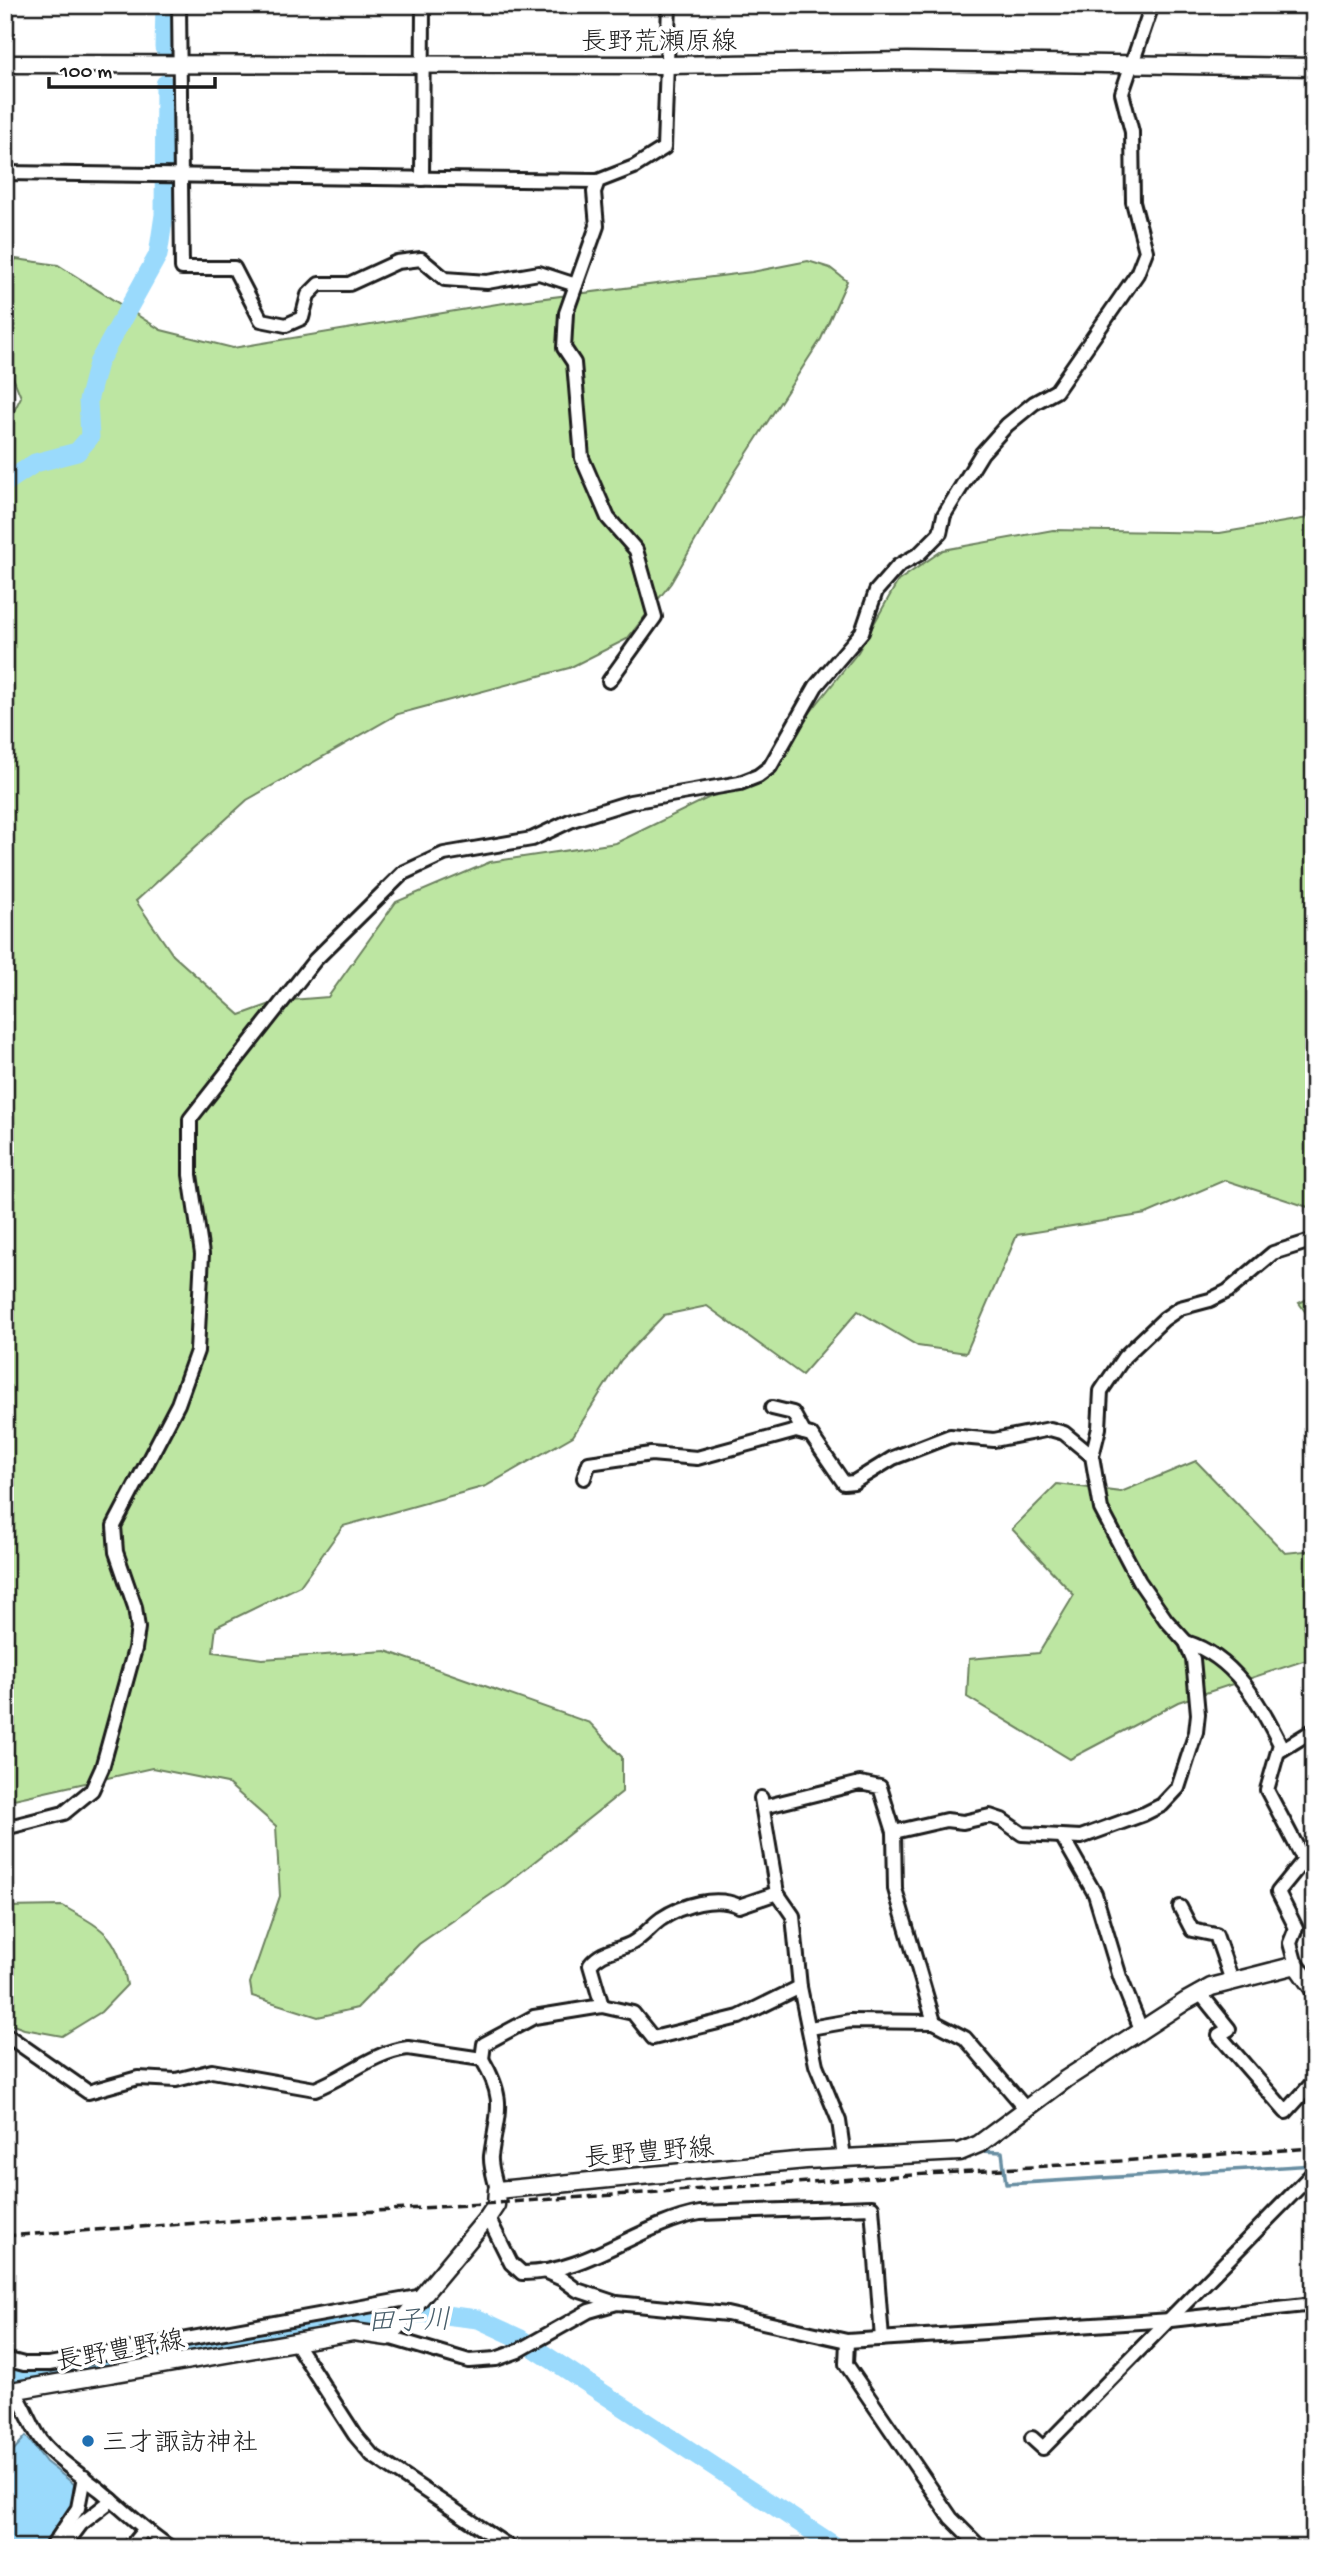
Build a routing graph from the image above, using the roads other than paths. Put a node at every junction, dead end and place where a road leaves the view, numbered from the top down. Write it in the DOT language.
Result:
graph roads {
  1 [pos="179,5"];
  2 [pos="423,5"];
  3 [pos="669,5"];
  4 [pos="1152,5"];
  5 [pos="5,64"];
  6 [pos="179,65"];
  7 [pos="424,65"];
  8 [pos="668,65"];
  9 [pos="1134,65"];
  10 [pos="1314,67"];
  11 [pos="5,173"];
  12 [pos="177,177"];
  13 [pos="422,179"];
  14 [pos="598,181"];
  15 [pos="576,285"];
  16 [pos="608,681"];
  17 [pos="1314,1240"];
  18 [pos="772,1408"];
  19 [pos="804,1433"];
  20 [pos="1092,1456"];
  21 [pos="584,1478"];
  22 [pos="1186,1642"];
  23 [pos="1314,1730"];
  24 [pos="1278,1752"];
  25 [pos="5,1828"];
  26 [pos="894,1832"];
  27 [pos="1063,1838"];
  28 [pos="777,1893"];
  29 [pos="1181,1908"];
  30 [pos="1296,1965"];
  31 [pos="1232,1981"];
  32 [pos="800,1987"];
  33 [pos="1314,1990"];
  34 [pos="1199,1993"];
  35 [pos="602,2006"];
  36 [pos="934,2022"];
  37 [pos="810,2028"];
  38 [pos="1141,2029"];
  39 [pos="5,2034"];
  40 [pos="482,2059"];
  41 [pos="1314,2081"];
  42 [pos="1026,2109"];
  43 [pos="844,2157"];
  44 [pos="1314,2172"];
  45 [pos="497,2190"];
  46 [pos="488,2217"];
  47 [pos="544,2271"];
  48 [pos="420,2298"];
  49 [pos="617,2303"];
  50 [pos="1314,2304"];
  51 [pos="1171,2320"];
  52 [pos="388,2337"];
  53 [pos="883,2339"];
  54 [pos="295,2342"];
  55 [pos="847,2342"];
  56 [pos="136,2350"];
  57 [pos="6,2361"];
  58 [pos="140,2369"];
  59 [pos="9,2390"];
  60 [pos="1032,2438"];
  61 [pos="84,2477"];
  62 [pos="112,2500"];
  63 [pos="144,2530"];
  64 [pos="505,2546"];
  65 [pos="51,2548"];
  66 [pos="62,2548"];
  67 [pos="130,2548"];
  68 [pos="171,2548"];
  69 [pos="981,2548"];
  1 -- 6 [label="street"];
  2 -- 7 [label="street"];
  3 -- 8 [label="street"];
  4 -- 9 [label="street"];
  5 -- 6 [label="main road, 長野荒瀬原線"];
  6 -- 7 [label="main road, 長野荒瀬原線"];
  6 -- 12 [label="street"];
  7 -- 8 [label="main road, 長野荒瀬原線"];
  7 -- 13 [label="street"];
  8 -- 9 [label="main road, 長野荒瀬原線"];
  8 -- 14 [label="street"];
  9 -- 10 [label="main road, 長野荒瀬原線"];
  9 -- 25 [label="street"];
  11 -- 12 [label="street"];
  12 -- 13 [label="street"];
  12 -- 15 [label="street"];
  13 -- 14 [label="street"];
  14 -- 15 [label="street"];
  15 -- 16 [label="street"];
  17 -- 20 [label="street"];
  18 -- 19 [label="street"];
  19 -- 20 [label="street"];
  19 -- 21 [label="street"];
  20 -- 22 [label="street"];
  22 -- 24 [label="street"];
  22 -- 27 [label="street"];
  23 -- 24 [label="street"];
  24 -- 30 [label="street"];
  26 -- 27 [label="street"];
  26 -- 28 [label="street"];
  26 -- 36 [label="street"];
  27 -- 38 [label="street"];
  28 -- 32 [label="street"];
  28 -- 35 [label="street"];
  29 -- 31 [label="street"];
  30 -- 31 [label="main road, 長野豊野線"];
  30 -- 33 [label="main road"];
  31 -- 34 [label="main road, 長野豊野線"];
  32 -- 35 [label="street"];
  32 -- 37 [label="street"];
  34 -- 38 [label="main road, 長野豊野線"];
  34 -- 41 [label="street"];
  35 -- 40 [label="street"];
  36 -- 37 [label="street"];
  36 -- 42 [label="street"];
  37 -- 43 [label="street"];
  38 -- 42 [label="main road, 長野豊野線"];
  39 -- 40 [label="street"];
  40 -- 45 [label="street"];
  42 -- 43 [label="main road, 長野豊野線"];
  43 -- 45 [label="main road, 長野豊野線"];
  44 -- 51 [label="street"];
  45 -- 46 [label="main road"];
  46 -- 47 [label="street"];
  46 -- 48 [label="main road"];
  47 -- 49 [label="street"];
  47 -- 53 [label="street"];
  48 -- 52 [label="main road"];
  48 -- 56 [label="street"];
  49 -- 52 [label="street"];
  49 -- 55 [label="street"];
  50 -- 51 [label="street"];
  51 -- 53 [label="street"];
  51 -- 60 [label="street"];
  52 -- 54 [label="main road, 長野豊野線"];
  53 -- 55 [label="street"];
  54 -- 58 [label="main road, 長野豊野線"];
  54 -- 64 [label="street"];
  55 -- 69 [label="street"];
  56 -- 57 [label="street"];
  56 -- 58 [label="street"];
  58 -- 59 [label="main road, 長野豊野線"];
  59 -- 61 [label="street"];
  61 -- 62 [label="street"];
  61 -- 65 [label="street"];
  62 -- 63 [label="street"];
  62 -- 66 [label="street"];
  63 -- 67 [label="street"];
  63 -- 68 [label="street"];
}
